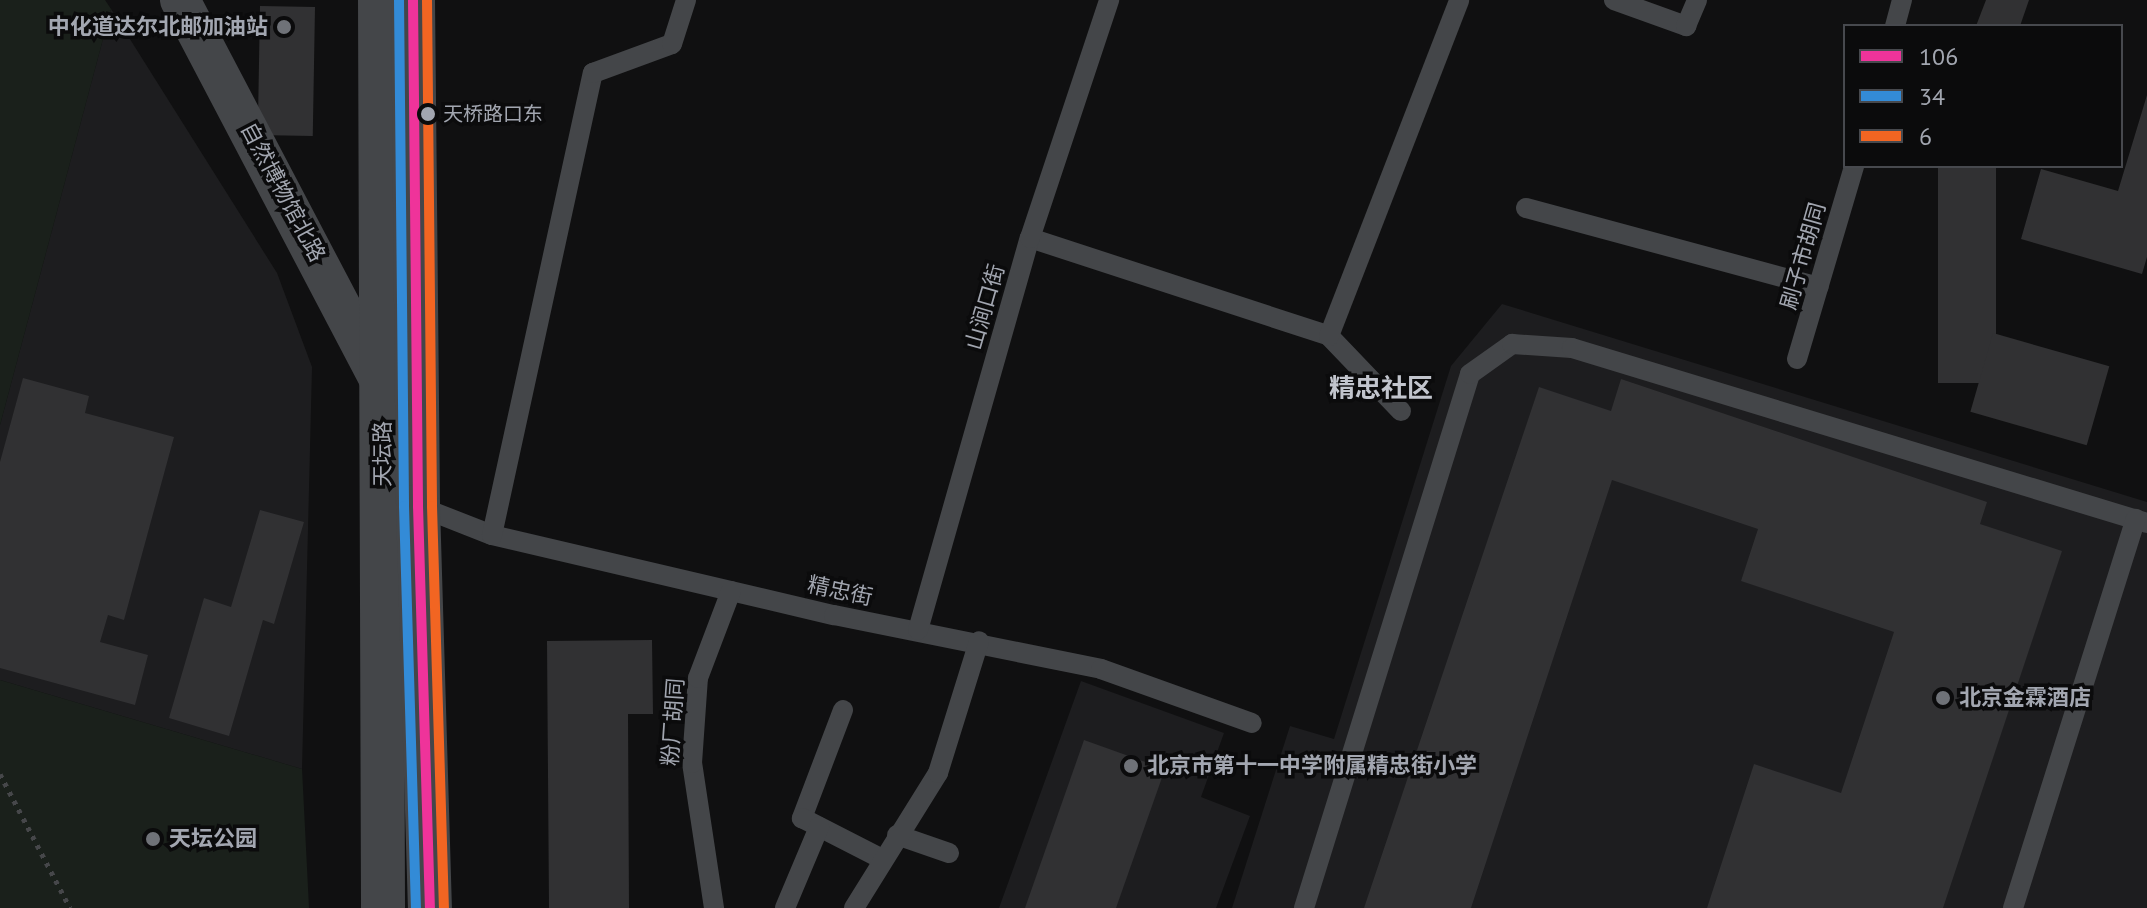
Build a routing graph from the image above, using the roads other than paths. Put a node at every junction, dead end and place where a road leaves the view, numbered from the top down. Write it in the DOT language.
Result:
graph roads {
  1 [pos="180,0"];
  2 [pos="380,0"];
  3 [pos="413,0"];
  4 [pos="686,0"];
  5 [pos="1109,0"];
  6 [pos="1459,0"];
  7 [pos="1614,0"];
  8 [pos="1697,0"];
  9 [pos="1902,0"];
  10 [pos="1896,24"];
  11 [pos="1853,168"];
  12 [pos="1526,208"];
  13 [pos="1030,238"];
  14 [pos="1819,287"];
  15 [pos="1329,336"];
  16 [pos="1797,359"];
  17 [pos="382,385"];
  18 [pos="1401,411"];
  19 [pos="418,506"];
  20 [pos="2142,521"];
  21 [pos="492,535"];
  22 [pos="731,591"];
  23 [pos="918,630"];
  24 [pos="979,641"];
  25 [pos="843,710"];
  26 [pos="1252,723"];
  27 [pos="819,827"];
  28 [pos="897,835"];
  29 [pos="949,853"];
  30 [pos="882,859"];
  31 [pos="383,908"];
  32 [pos="430,908"];
  33 [pos="714,908"];
  34 [pos="785,908"];
  35 [pos="854,908"];
  36 [pos="1304,908"];
  37 [pos="2013,908"];
  1 -- 17 [label="street, 自然博物馆北路"];
  2 -- 17 [label="street, 天坛路"];
  3 -- 19 [label="street, 天坛路"];
  4 -- 21 [label="lane"];
  5 -- 13 [label="lane, 山涧口街"];
  6 -- 15 [label="lane"];
  7 -- 8 [label="lane"];
  9 -- 10 [label="lane"];
  11 -- 14 [label="lane, 刷子市胡同"];
  12 -- 14 [label="lane"];
  13 -- 15 [label="lane"];
  13 -- 23 [label="lane, 山涧口街"];
  14 -- 16 [label="lane, 刷子市胡同"];
  15 -- 18 [label="lane"];
  17 -- 31 [label="street, 天坛路"];
  19 -- 21 [label="lane, 精忠街"];
  19 -- 32 [label="street, 天坛路"];
  20 -- 36 [label="lane"];
  20 -- 37 [label="lane"];
  21 -- 22 [label="lane, 精忠街"];
  22 -- 23 [label="lane, 精忠街"];
  22 -- 33 [label="lane, 粉厂胡同"];
  23 -- 24 [label="lane, 精忠街"];
  24 -- 26 [label="lane, 精忠街"];
  24 -- 28 [label="lane"];
  25 -- 27 [label="lane"];
  27 -- 30 [label="lane"];
  27 -- 34 [label="lane"];
  28 -- 29 [label="lane"];
  28 -- 30 [label="lane"];
  30 -- 35 [label="lane"];
}
